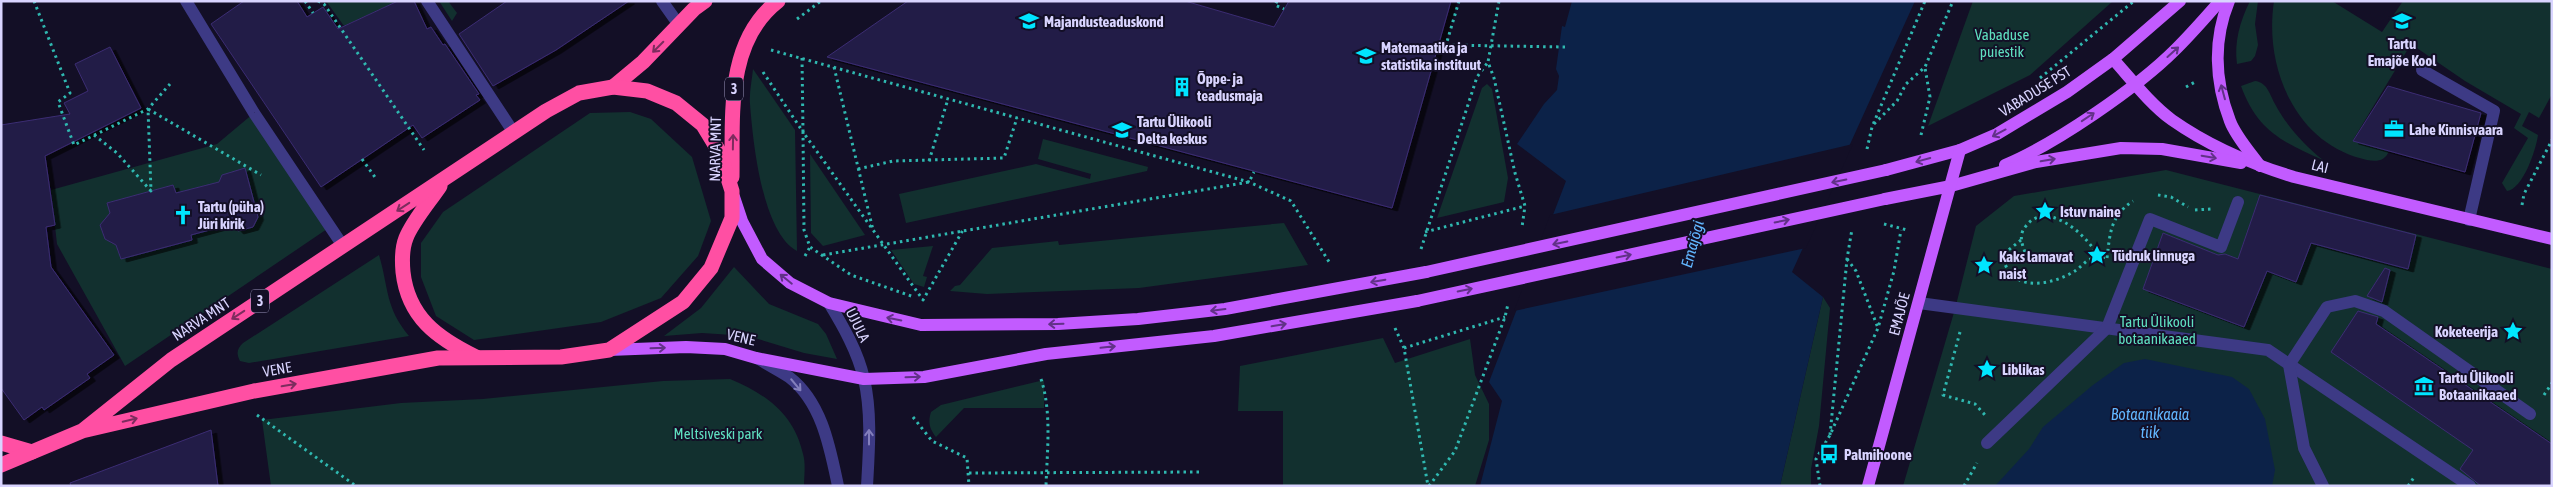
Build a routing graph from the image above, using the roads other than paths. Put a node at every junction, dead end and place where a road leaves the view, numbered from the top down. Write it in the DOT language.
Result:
graph roads {
  1 [pos="186,1"];
  2 [pos="427,1"];
  3 [pos="662,1"];
  4 [pos="705,1"];
  5 [pos="778,1"];
  6 [pos="2180,1"];
  7 [pos="2220,1"];
  8 [pos="2229,1"];
  9 [pos="680,25"];
  10 [pos="2113,59"];
  11 [pos="2422,70"];
  12 [pos="2135,83"];
  13 [pos="613,87"];
  14 [pos="514,133"];
  15 [pos="1960,150"];
  16 [pos="2260,166"];
  17 [pos="444,180"];
  18 [pos="1951,186"];
  19 [pos="732,191"];
  20 [pos="2238,202"];
  21 [pos="2469,220"];
  22 [pos="2552,239"];
  23 [pos="343,246"];
  24 [pos="829,303"];
  25 [pos="1919,303"];
  26 [pos="2107,328"];
  27 [pos="609,350"];
  28 [pos="756,358"];
  29 [pos="479,359"];
  30 [pos="2289,365"];
  31 [pos="864,379"];
  32 [pos="2530,414"];
  33 [pos="82,431"];
  34 [pos="1,443"];
  35 [pos="1988,443"];
  36 [pos="32,452"];
  37 [pos="1,465"];
  38 [pos="838,486"];
  39 [pos="867,486"];
  40 [pos="1868,486"];
  41 [pos="2323,486"];
  42 [pos="2470,486"];
  1 -- 23 [label="street"];
  2 -- 14 [label="street"];
  3 -- 9 [label="street"];
  4 -- 9 [label="highway"];
  19 -- 5 [label="highway, NARVA MNT / 3, one-way"];
  6 -- 10 [label="main road, VABADUSE PST"];
  12 -- 7 [label="main road, one-way"];
  16 -- 8 [label="main road, one-way"];
  9 -- 13 [label="highway, one-way"];
  10 -- 12 [label="main road, LAI"];
  10 -- 15 [label="main road, VABADUSE PST, one-way"];
  11 -- 21 [label="street"];
  12 -- 16 [label="main road, LAI"];
  18 -- 12 [label="main road, one-way"];
  13 -- 14 [label="highway, NARVA MNT"];
  13 -- 19 [label="highway"];
  14 -- 17 [label="highway, NARVA MNT"];
  15 -- 18 [label="main road, EMAJÕE"];
  15 -- 24 [label="main road, VABADUSE PST, one-way, bridge"];
  18 -- 16 [label="main road, one-way"];
  16 -- 21 [label="main road, LAI"];
  17 -- 23 [label="highway, NARVA MNT / 3, one-way"];
  17 -- 29 [label="highway"];
  18 -- 25 [label="main road, EMAJÕE"];
  31 -- 18 [label="main road, VENE, one-way, bridge"];
  24 -- 19 [label="main road, UJULA, one-way"];
  19 -- 27 [label="highway, NARVA MNT"];
  20 -- 26 [label="street"];
  21 -- 22 [label="main road, LAI"];
  23 -- 33 [label="highway, NARVA MNT / 3, one-way"];
  24 -- 31 [label="street, UJULA"];
  25 -- 26 [label="street"];
  25 -- 40 [label="main road, EMAJÕE"];
  26 -- 30 [label="street"];
  26 -- 35 [label="street"];
  27 -- 28 [label="main road, VENE, one-way"];
  27 -- 29 [label="highway, VENE"];
  28 -- 31 [label="main road, VENE"];
  28 -- 38 [label="street, one-way"];
  33 -- 29 [label="highway, VENE / 3, one-way"];
  30 -- 32 [label="street"];
  30 -- 41 [label="street"];
  30 -- 42 [label="street"];
  39 -- 31 [label="street, UJULA, one-way"];
  33 -- 36 [label="highway, NARVA MNT / 3"];
  34 -- 36 [label="highway"];
  36 -- 37 [label="highway, NARVA MNT / 3"];
}
